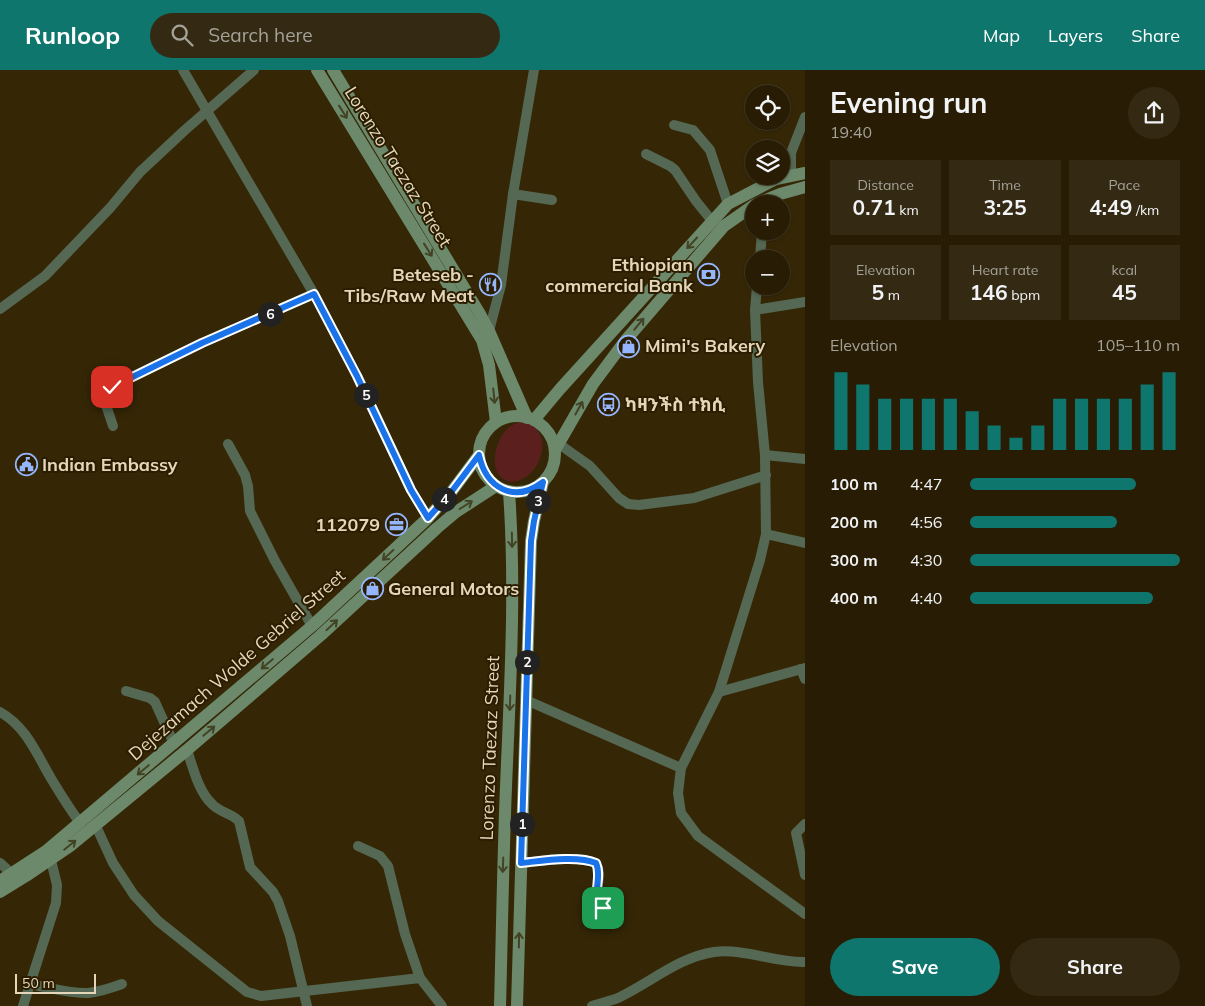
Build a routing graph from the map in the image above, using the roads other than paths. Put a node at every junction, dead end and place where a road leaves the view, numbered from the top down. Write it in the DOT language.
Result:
graph roads {
  1 [pos="183,70"];
  2 [pos="254,70"];
  3 [pos="333,70"];
  4 [pos="534,70"];
  5 [pos="321,71"];
  6 [pos="208,111"];
  7 [pos="805,117"];
  8 [pos="674,125"];
  9 [pos="646,154"];
  10 [pos="805,173"];
  11 [pos="791,175"];
  12 [pos="805,187"];
  13 [pos="514,194"];
  14 [pos="778,195"];
  15 [pos="552,200"];
  16 [pos="728,204"];
  17 [pos="745,211"];
  18 [pos="712,221"];
  19 [pos="314,294"];
  20 [pos="757,295"];
  21 [pos="805,302"];
  22 [pos="0,309"];
  23 [pos="756,310"];
  24 [pos="489,331"];
  25 [pos="530,419"];
  26 [pos="496,422"];
  27 [pos="113,426"];
  28 [pos="228,444"];
  29 [pos="557,447"];
  30 [pos="479,455"];
  31 [pos="765,455"];
  32 [pos="805,459"];
  33 [pos="766,474"];
  34 [pos="543,482"];
  35 [pos="496,486"];
  36 [pos="509,492"];
  37 [pos="428,518"];
  38 [pos="766,534"];
  39 [pos="805,542"];
  40 [pos="312,626"];
  41 [pos="803,669"];
  42 [pos="805,679"];
  43 [pos="126,691"];
  44 [pos="718,692"];
  45 [pos="526,700"];
  46 [pos="0,712"];
  47 [pos="174,744"];
  48 [pos="187,750"];
  49 [pos="681,768"];
  50 [pos="80,823"];
  51 [pos="95,824"];
  52 [pos="805,824"];
  53 [pos="358,846"];
  54 [pos="51,860"];
  55 [pos="521,863"];
  56 [pos="0,864"];
  57 [pos="12,874"];
  58 [pos="805,875"];
  59 [pos="0,881"];
  60 [pos="0,892"];
  61 [pos="614,914"];
  62 [pos="805,914"];
  63 [pos="501,958"];
  64 [pos="518,959"];
  65 [pos="805,962"];
  66 [pos="420,978"];
  67 [pos="29,984"];
  68 [pos="122,984"];
  69 [pos="303,990"];
  70 [pos="23,1006"];
  71 [pos="307,1006"];
  72 [pos="442,1006"];
  73 [pos="500,1006"];
  74 [pos="517,1006"];
  75 [pos="592,1006"];
  1 -- 6 [label="street"];
  2 -- 6 [label="street"];
  3 -- 24 [label="main road"];
  4 -- 13 [label="street"];
  5 -- 26 [label="main road, Lorenzo Taezaz Street, one-way"];
  6 -- 19 [label="street"];
  6 -- 22 [label="street"];
  7 -- 11 [label="street"];
  8 -- 16 [label="street"];
  9 -- 18 [label="street"];
  10 -- 11 [label="main road"];
  11 -- 16 [label="main road"];
  12 -- 14 [label="main road"];
  13 -- 15 [label="street"];
  13 -- 24 [label="street"];
  16 -- 18 [label="main road"];
  29 -- 17 [label="main road, one-way"];
  18 -- 25 [label="main road, one-way"];
  19 -- 27 [label="street"];
  19 -- 37 [label="street"];
  20 -- 23 [label="street"];
  21 -- 23 [label="street"];
  23 -- 31 [label="street"];
  24 -- 25 [label="main road"];
  25 -- 26 [label="main road"];
  25 -- 29 [label="main road"];
  26 -- 30 [label="main road"];
  28 -- 40 [label="street"];
  29 -- 33 [label="street"];
  29 -- 34 [label="main road"];
  30 -- 35 [label="main road"];
  30 -- 37 [label="main road, Dejezamach Wolde Gebriel Street"];
  31 -- 32 [label="street"];
  31 -- 33 [label="street"];
  33 -- 38 [label="street"];
  34 -- 36 [label="main road"];
  34 -- 45 [label="main road, Lorenzo Taezaz Street"];
  35 -- 36 [label="main road"];
  48 -- 35 [label="main road, Dejezamach Wolde Gebriel Street, one-way"];
  36 -- 63 [label="main road, Lorenzo Taezaz Street, one-way"];
  37 -- 40 [label="main road, Dejezamach Wolde Gebriel Street, one-way"];
  38 -- 39 [label="street"];
  38 -- 44 [label="street"];
  40 -- 47 [label="main road, Dejezamach Wolde Gebriel Street, one-way"];
  41 -- 42 [label="street"];
  41 -- 44 [label="street"];
  43 -- 47 [label="street"];
  44 -- 49 [label="street"];
  45 -- 49 [label="street"];
  45 -- 55 [label="main road, Lorenzo Taezaz Street"];
  46 -- 50 [label="street"];
  47 -- 50 [label="main road, Dejezamach Wolde Gebriel Street, one-way"];
  48 -- 51 [label="main road, Dejezamach Wolde Gebriel Street"];
  48 -- 69 [label="street"];
  49 -- 62 [label="street"];
  50 -- 57 [label="main road, Dejezamach Wolde Gebriel Street"];
  54 -- 51 [label="main road, Dejezamach Wolde Gebriel Street, one-way"];
  51 -- 69 [label="street"];
  52 -- 58 [label="street"];
  53 -- 66 [label="street"];
  54 -- 60 [label="main road, Dejezamach Wolde Gebriel Street"];
  54 -- 67 [label="street"];
  55 -- 61 [label="street"];
  64 -- 55 [label="main road, Lorenzo Taezaz Street, one-way"];
  56 -- 57 [label="street"];
  57 -- 59 [label="main road, Dejezamach Wolde Gebriel Street"];
  63 -- 64 [label="main road"];
  63 -- 73 [label="main road, Lorenzo Taezaz Street"];
  64 -- 74 [label="main road, Lorenzo Taezaz Street"];
  65 -- 75 [label="street"];
  66 -- 69 [label="street"];
  66 -- 72 [label="street"];
  67 -- 68 [label="street"];
  67 -- 70 [label="street"];
  69 -- 71 [label="street"];
}
